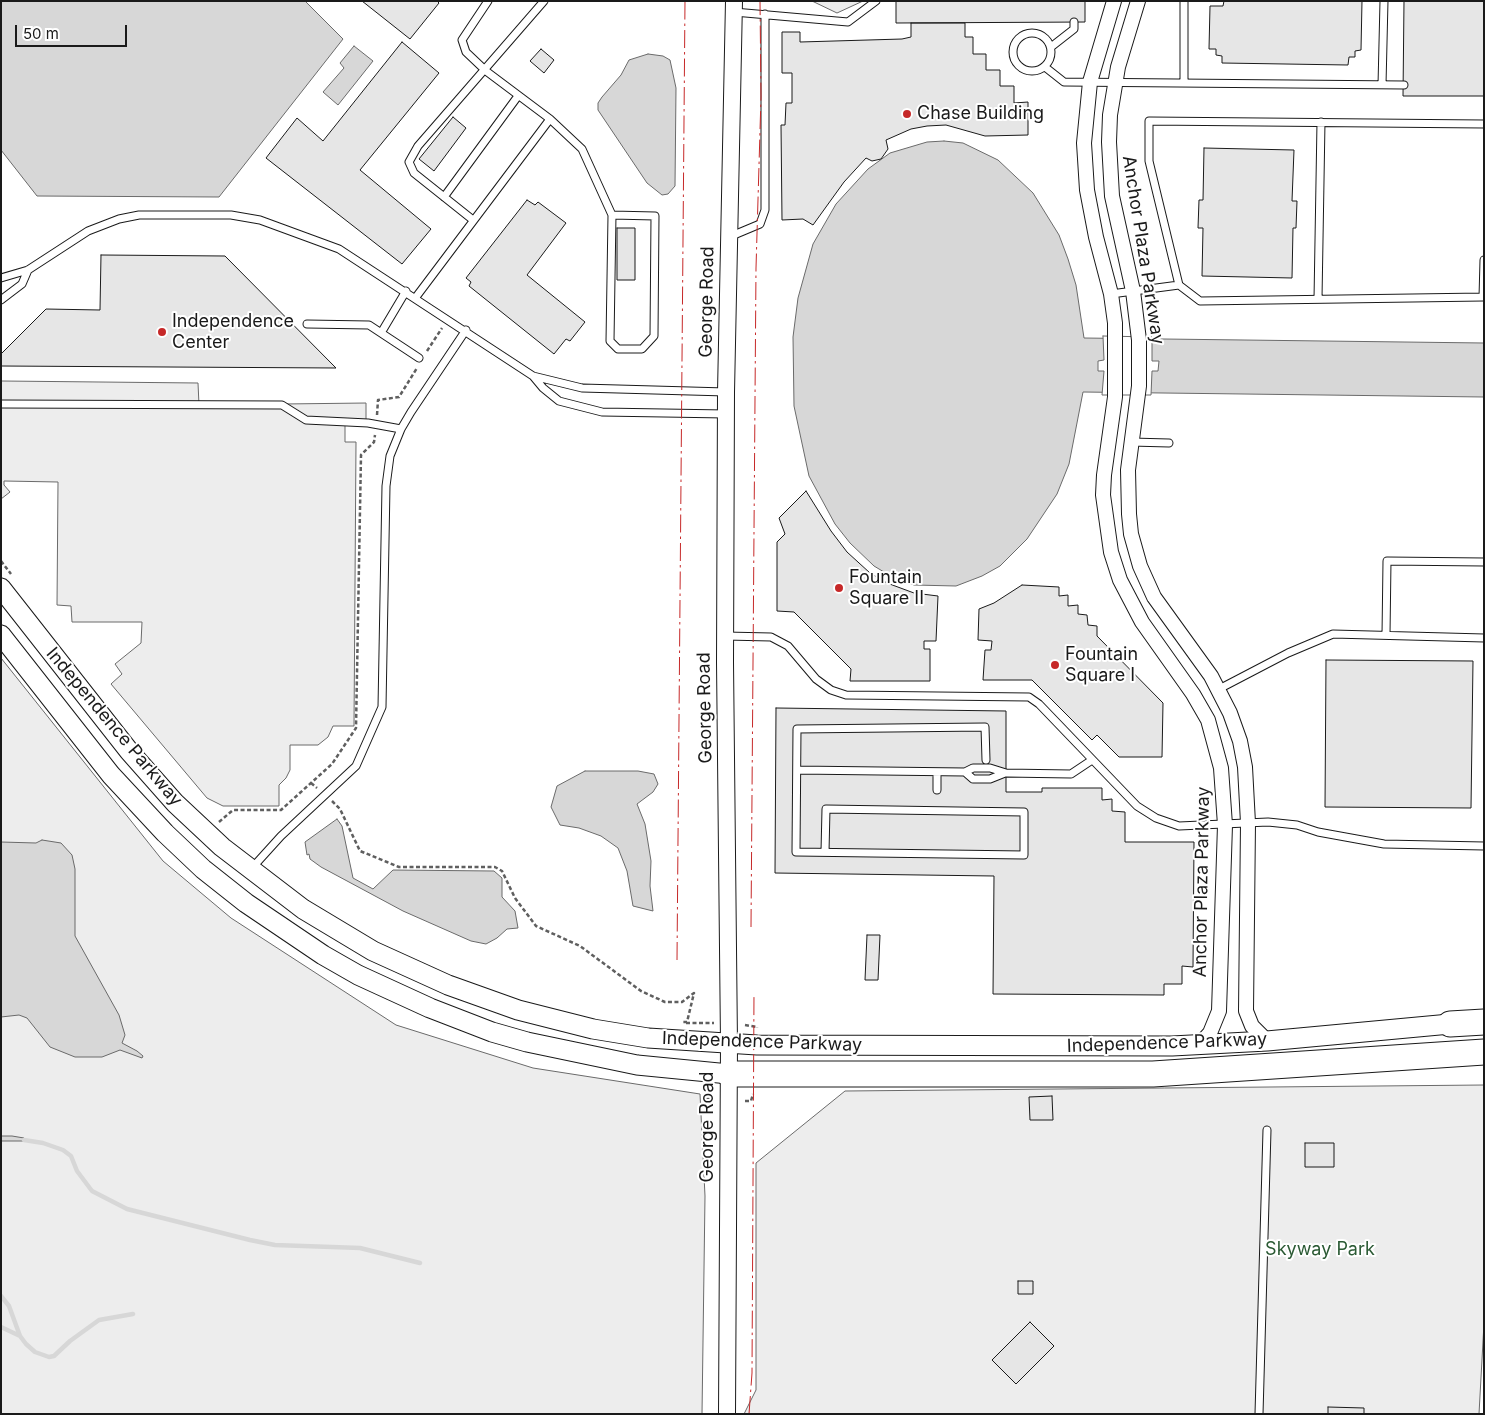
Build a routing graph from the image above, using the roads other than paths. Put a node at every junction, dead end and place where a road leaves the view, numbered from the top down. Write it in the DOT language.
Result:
graph roads {
  1 [pos="544,1"];
  2 [pos="876,1"];
  3 [pos="1114,1"];
  4 [pos="1138,1"];
  5 [pos="1184,1"];
  6 [pos="1384,1"];
  7 [pos="485,2"];
  8 [pos="734,6"];
  9 [pos="765,14"];
  10 [pos="1074,22"];
  11 [pos="1051,48"];
  12 [pos="1045,67"];
  13 [pos="486,71"];
  14 [pos="1090,82"];
  15 [pos="1115,82"];
  16 [pos="1184,83"];
  17 [pos="1382,85"];
  18 [pos="1404,85"];
  19 [pos="518,96"];
  20 [pos="550,119"];
  21 [pos="1321,122"];
  22 [pos="1484,124"];
  23 [pos="444,198"];
  24 [pos="612,215"];
  25 [pos="474,220"];
  26 [pos="729,238"];
  27 [pos="1484,260"];
  28 [pos="28,270"];
  29 [pos="1,278"];
  30 [pos="1179,285"];
  31 [pos="406,291"];
  32 [pos="1133,291"];
  33 [pos="1112,294"];
  34 [pos="416,297"];
  35 [pos="1318,299"];
  36 [pos="1,300"];
  37 [pos="307,324"];
  38 [pos="466,330"];
  39 [pos="381,333"];
  40 [pos="420,360"];
  41 [pos="533,376"];
  42 [pos="726,392"];
  43 [pos="1,404"];
  44 [pos="726,414"];
  45 [pos="401,429"];
  46 [pos="1131,442"];
  47 [pos="1170,443"];
  48 [pos="1484,562"];
  49 [pos="1,588"];
  50 [pos="1,635"];
  51 [pos="1386,635"];
  52 [pos="725,636"];
  53 [pos="1484,638"];
  54 [pos="1219,689"];
  55 [pos="986,760"];
  56 [pos="1092,760"];
  57 [pos="797,770"];
  58 [pos="937,772"];
  59 [pos="937,790"];
  60 [pos="1248,823"];
  61 [pos="1225,825"];
  62 [pos="1484,846"];
  63 [pos="826,852"];
  64 [pos="250,870"];
  65 [pos="1484,1022"];
  66 [pos="1450,1024"];
  67 [pos="1267,1041"];
  68 [pos="729,1044"];
  69 [pos="1199,1045"];
  70 [pos="1484,1052"];
  71 [pos="728,1074"];
  72 [pos="1268,1130"];
  73 [pos="727,1414"];
  74 [pos="1259,1414"];
  1 -- 13 [label="lane"];
  2 -- 9 [label="lane"];
  3 -- 14 [label="street, Anchor Plaza Parkway"];
  4 -- 15 [label="street, Anchor Plaza Parkway"];
  5 -- 16 [label="lane"];
  6 -- 17 [label="lane"];
  7 -- 13 [label="lane"];
  8 -- 9 [label="lane"];
  8 -- 26 [label="street, George Road"];
  9 -- 26 [label="lane"];
  10 -- 11 [label="lane"];
  11 -- 12 [label="lane"];
  11 -- 12 [label="lane"];
  12 -- 14 [label="lane"];
  13 -- 19 [label="lane"];
  13 -- 23 [label="lane"];
  14 -- 15 [label="lane"];
  14 -- 33 [label="street, Anchor Plaza Parkway"];
  15 -- 16 [label="lane"];
  15 -- 32 [label="street, Anchor Plaza Parkway"];
  16 -- 17 [label="lane"];
  17 -- 18 [label="lane"];
  19 -- 20 [label="lane"];
  19 -- 23 [label="lane"];
  20 -- 24 [label="lane"];
  20 -- 25 [label="lane"];
  21 -- 22 [label="lane"];
  21 -- 30 [label="lane"];
  21 -- 35 [label="lane"];
  23 -- 25 [label="lane"];
  24 -- 24 [label="lane"];
  25 -- 34 [label="lane"];
  26 -- 42 [label="street, George Road"];
  27 -- 35 [label="lane"];
  28 -- 29 [label="lane"];
  28 -- 31 [label="lane"];
  28 -- 36 [label="lane"];
  30 -- 32 [label="lane"];
  30 -- 35 [label="lane"];
  31 -- 34 [label="lane"];
  31 -- 39 [label="lane"];
  32 -- 33 [label="lane"];
  32 -- 46 [label="street, Anchor Plaza Parkway"];
  33 -- 61 [label="street, Anchor Plaza Parkway"];
  34 -- 38 [label="lane"];
  37 -- 39 [label="lane"];
  38 -- 41 [label="lane"];
  38 -- 45 [label="lane"];
  39 -- 40 [label="lane"];
  41 -- 42 [label="lane"];
  41 -- 44 [label="lane"];
  42 -- 44 [label="street, George Road"];
  43 -- 45 [label="lane"];
  44 -- 52 [label="street, George Road"];
  45 -- 64 [label="lane"];
  46 -- 47 [label="lane"];
  46 -- 54 [label="street, Anchor Plaza Parkway"];
  48 -- 51 [label="lane"];
  49 -- 64 [label="main road, Independence Parkway"];
  50 -- 71 [label="main road, Independence Parkway"];
  51 -- 53 [label="lane"];
  51 -- 54 [label="lane"];
  52 -- 56 [label="lane"];
  52 -- 68 [label="street, George Road"];
  54 -- 60 [label="street, Anchor Plaza Parkway"];
  55 -- 57 [label="lane"];
  56 -- 58 [label="lane"];
  56 -- 61 [label="lane"];
  57 -- 58 [label="lane"];
  57 -- 63 [label="lane"];
  58 -- 59 [label="lane"];
  60 -- 61 [label="lane"];
  60 -- 62 [label="lane"];
  60 -- 67 [label="street, Anchor Plaza Parkway"];
  61 -- 69 [label="street, Anchor Plaza Parkway"];
  63 -- 63 [label="lane"];
  64 -- 68 [label="main road, Independence Parkway"];
  65 -- 66 [label="highway"];
  66 -- 67 [label="main road, Independence Parkway"];
  67 -- 69 [label="main road, Independence Parkway"];
  68 -- 69 [label="main road, Independence Parkway"];
  68 -- 71 [label="street, George Road"];
  70 -- 71 [label="highway"];
  71 -- 73 [label="street, George Road"];
  72 -- 74 [label="lane"];
}
